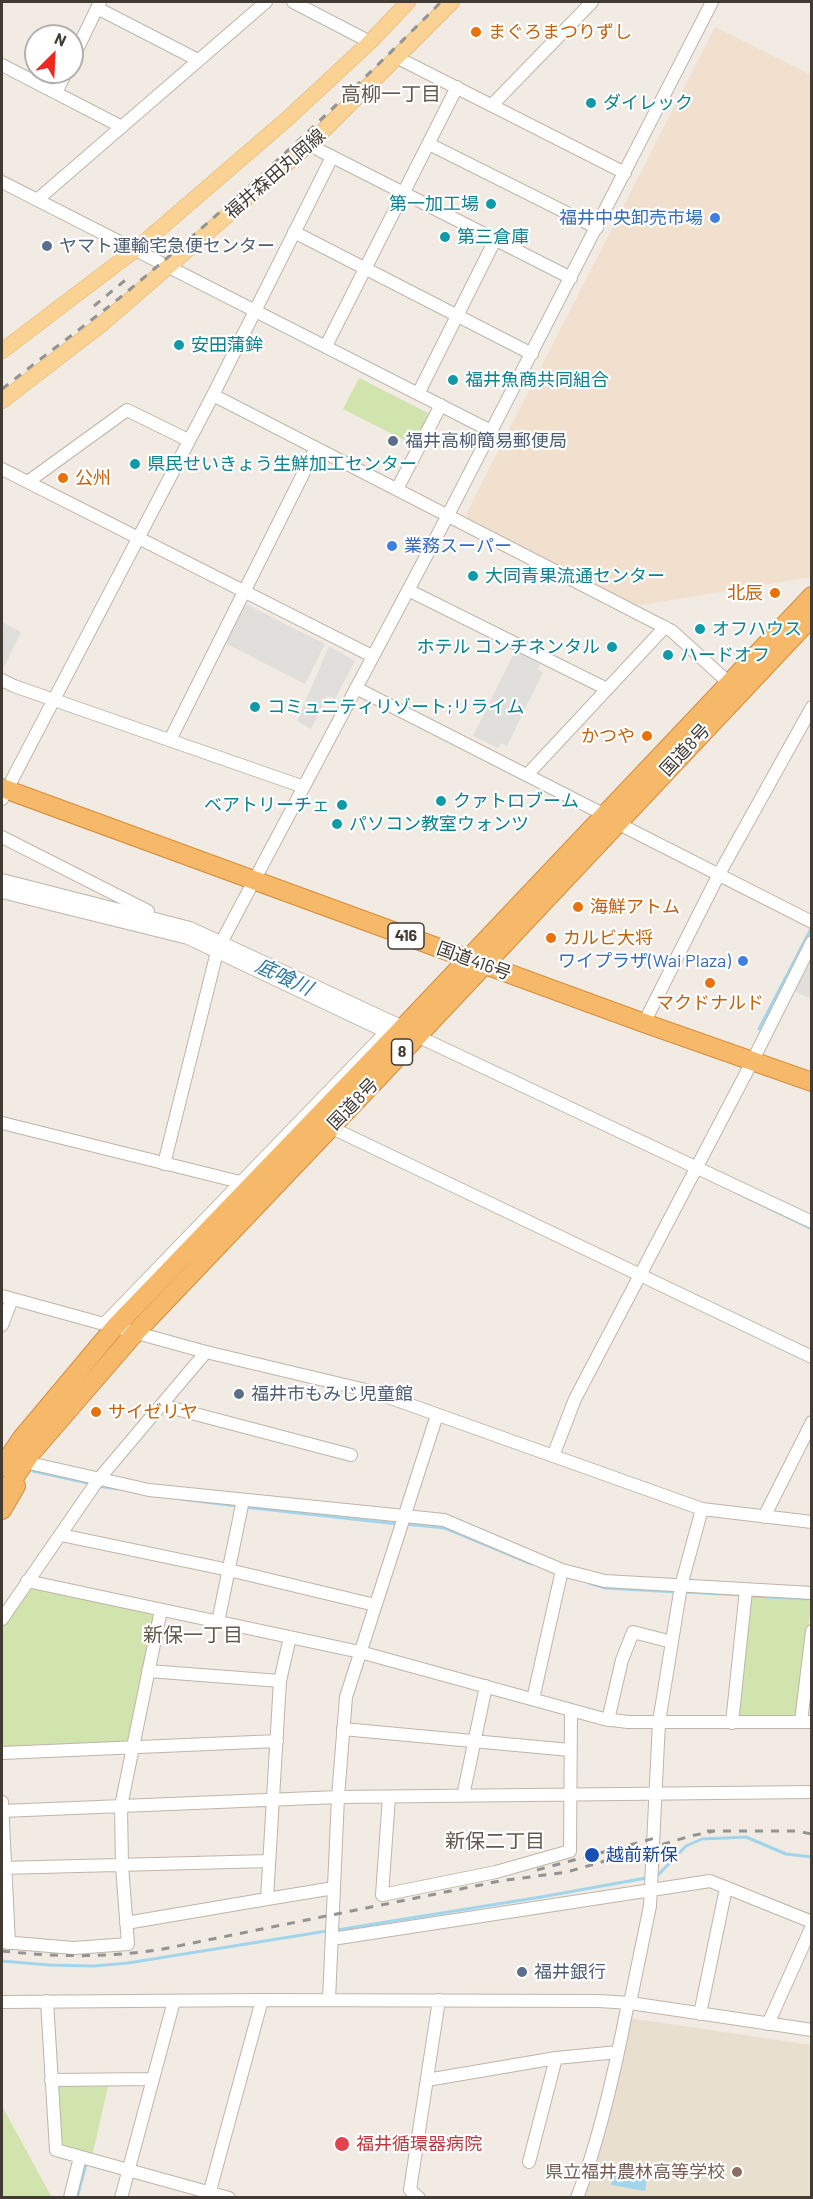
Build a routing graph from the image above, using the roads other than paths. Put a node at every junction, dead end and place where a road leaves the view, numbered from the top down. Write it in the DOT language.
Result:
graph roads {
  1 [pos="266,2"];
  2 [pos="293,2"];
  3 [pos="408,2"];
  4 [pos="452,2"];
  5 [pos="592,2"];
  6 [pos="710,2"];
  7 [pos="99,5"];
  8 [pos="84,36"];
  9 [pos="370,42"];
  10 [pos="398,58"];
  11 [pos="198,60"];
  12 [pos="2,65"];
  13 [pos="60,84"];
  14 [pos="457,87"];
  15 [pos="56,93"];
  16 [pos="492,105"];
  17 [pos="122,127"];
  18 [pos="311,143"];
  19 [pos="429,144"];
  20 [pos="332,157"];
  21 [pos="625,173"];
  22 [pos="2,182"];
  23 [pos="404,194"];
  24 [pos="37,200"];
  25 [pos="597,228"];
  26 [pos="294,232"];
  27 [pos="495,240"];
  28 [pos="135,250"];
  29 [pos="167,267"];
  30 [pos="365,268"];
  31 [pos="571,278"];
  32 [pos="255,311"];
  33 [pos="457,315"];
  34 [pos="4,346"];
  35 [pos="326,346"];
  36 [pos="532,354"];
  37 [pos="418,394"];
  38 [pos="213,395"];
  39 [pos="2,401"];
  40 [pos="441,405"];
  41 [pos="491,430"];
  42 [pos="188,440"];
  43 [pos="316,448"];
  44 [pos="2,469"];
  45 [pos="29,482"];
  46 [pos="398,489"];
  47 [pos="448,515"];
  48 [pos="138,537"];
  49 [pos="408,590"];
  50 [pos="244,591"];
  51 [pos="812,596"];
  52 [pos="812,617"];
  53 [pos="665,627"];
  54 [pos="372,656"];
  55 [pos="2,680"];
  56 [pos="729,683"];
  57 [pos="356,688"];
  58 [pos="607,689"];
  59 [pos="53,699"];
  60 [pos="812,707"];
  61 [pos="170,740"];
  62 [pos="526,775"];
  63 [pos="304,787"];
  64 [pos="3,792"];
  65 [pos="611,819"];
  66 [pos="2,837"];
  67 [pos="719,874"];
  68 [pos="2,880"];
  69 [pos="254,880"];
  70 [pos="2,892"];
  71 [pos="169,921"];
  72 [pos="812,922"];
  73 [pos="812,942"];
  74 [pos="219,947"];
  75 [pos="476,961"];
  76 [pos="644,1023"];
  77 [pos="399,1031"];
  78 [pos="753,1060"];
  79 [pos="812,1082"];
  80 [pos="2,1123"];
  81 [pos="330,1127"];
  82 [pos="164,1164"];
  83 [pos="696,1167"];
  84 [pos="240,1182"];
  85 [pos="812,1222"];
  86 [pos="639,1275"];
  87 [pos="7,1298"];
  88 [pos="2,1325"];
  89 [pos="110,1326"];
  90 [pos="135,1333"];
  91 [pos="206,1352"];
  92 [pos="812,1357"];
  93 [pos="161,1405"];
  94 [pos="437,1415"];
  95 [pos="812,1422"];
  96 [pos="351,1455"];
  97 [pos="553,1456"];
  98 [pos="14,1459"];
  99 [pos="98,1479"];
  100 [pos="2,1495"];
  101 [pos="243,1500"];
  102 [pos="702,1509"];
  103 [pos="2,1510"];
  104 [pos="404,1517"];
  105 [pos="764,1517"];
  106 [pos="812,1522"];
  107 [pos="61,1535"];
  108 [pos="562,1569"];
  109 [pos="229,1570"];
  110 [pos="27,1581"];
  111 [pos="681,1586"];
  112 [pos="746,1590"];
  113 [pos="812,1593"];
  114 [pos="375,1605"];
  115 [pos="160,1610"];
  116 [pos="2,1619"];
  117 [pos="218,1622"];
  118 [pos="812,1631"];
  119 [pos="290,1637"];
  120 [pos="672,1642"];
  121 [pos="360,1652"];
  122 [pos="148,1671"];
  123 [pos="280,1682"];
  124 [pos="486,1686"];
  125 [pos="533,1699"];
  126 [pos="571,1710"];
  127 [pos="608,1720"];
  128 [pos="659,1722"];
  129 [pos="806,1722"];
  130 [pos="732,1724"];
  131 [pos="344,1729"];
  132 [pos="277,1741"];
  133 [pos="474,1742"];
  134 [pos="133,1747"];
  135 [pos="570,1750"];
  136 [pos="2,1753"];
  137 [pos="812,1792"];
  138 [pos="655,1793"];
  139 [pos="570,1794"];
  140 [pos="463,1796"];
  141 [pos="338,1797"];
  142 [pos="389,1797"];
  143 [pos="273,1800"];
  144 [pos="2,1802"];
  145 [pos="121,1806"];
  146 [pos="2,1811"];
  147 [pos="269,1861"];
  148 [pos="122,1866"];
  149 [pos="3,1868"];
  150 [pos="334,1888"];
  151 [pos="726,1888"];
  152 [pos="651,1890"];
  153 [pos="267,1899"];
  154 [pos="126,1923"];
  155 [pos="812,1924"];
  156 [pos="332,1939"];
  157 [pos="5,1943"];
  158 [pos="262,2000"];
  159 [pos="329,2000"];
  160 [pos="439,2000"];
  161 [pos="47,2001"];
  162 [pos="174,2001"];
  163 [pos="2,2002"];
  164 [pos="629,2003"];
  165 [pos="700,2014"];
  166 [pos="768,2024"];
  167 [pos="812,2030"];
  168 [pos="618,2052"];
  169 [pos="556,2058"];
  170 [pos="153,2079"];
  171 [pos="51,2080"];
  172 [pos="427,2080"];
  173 [pos="80,2157"];
  174 [pos="529,2162"];
  175 [pos="129,2170"];
  176 [pos="208,2195"];
  177 [pos="70,2198"];
  178 [pos="121,2198"];
  179 [pos="229,2198"];
  180 [pos="419,2198"];
  181 [pos="577,2198"];
  1 -- 11 [label="street"];
  2 -- 9 [label="street"];
  3 -- 9 [label="main road, 福井森田丸岡線"];
  4 -- 10 [label="main road, 福井森田丸岡線"];
  5 -- 16 [label="street"];
  6 -- 21 [label="street"];
  7 -- 8 [label="street"];
  7 -- 11 [label="street"];
  9 -- 28 [label="main road, 福井森田丸岡線"];
  10 -- 14 [label="street"];
  10 -- 18 [label="main road, 福井森田丸岡線"];
  11 -- 17 [label="street"];
  12 -- 15 [label="street"];
  13 -- 15 [label="street"];
  14 -- 16 [label="street"];
  14 -- 19 [label="street"];
  15 -- 17 [label="street"];
  16 -- 21 [label="street"];
  17 -- 24 [label="street"];
  18 -- 20 [label="street"];
  18 -- 29 [label="main road, 福井森田丸岡線"];
  19 -- 23 [label="street"];
  19 -- 25 [label="street"];
  20 -- 23 [label="street"];
  20 -- 26 [label="street"];
  21 -- 25 [label="street"];
  22 -- 24 [label="street"];
  23 -- 27 [label="street"];
  23 -- 30 [label="street"];
  24 -- 28 [label="street"];
  25 -- 31 [label="street"];
  26 -- 30 [label="street"];
  26 -- 32 [label="street"];
  27 -- 31 [label="street"];
  27 -- 33 [label="street"];
  28 -- 29 [label="street"];
  28 -- 34 [label="main road, 福井森田丸岡線"];
  29 -- 32 [label="street"];
  29 -- 39 [label="main road, 福井森田丸岡線"];
  30 -- 33 [label="street"];
  30 -- 35 [label="street"];
  31 -- 36 [label="street"];
  32 -- 35 [label="street"];
  32 -- 38 [label="street"];
  33 -- 36 [label="street"];
  33 -- 37 [label="street"];
  35 -- 37 [label="street"];
  36 -- 41 [label="street"];
  37 -- 40 [label="street"];
  38 -- 42 [label="street"];
  38 -- 43 [label="street"];
  40 -- 41 [label="street"];
  40 -- 46 [label="street"];
  41 -- 47 [label="street"];
  42 -- 45 [label="street"];
  42 -- 48 [label="street"];
  43 -- 46 [label="street"];
  43 -- 50 [label="street"];
  44 -- 45 [label="street"];
  45 -- 48 [label="street"];
  46 -- 47 [label="street"];
  47 -- 49 [label="street"];
  47 -- 53 [label="street"];
  48 -- 50 [label="street"];
  48 -- 59 [label="street"];
  49 -- 54 [label="street"];
  49 -- 58 [label="street"];
  50 -- 54 [label="street"];
  50 -- 61 [label="street"];
  51 -- 56 [label="highway, 国道8号 / 8"];
  52 -- 65 [label="highway, 国道8号 / 8"];
  53 -- 56 [label="street"];
  53 -- 58 [label="street"];
  54 -- 57 [label="street"];
  55 -- 59 [label="street"];
  56 -- 65 [label="highway, 国道8号 / 8"];
  57 -- 62 [label="street"];
  57 -- 63 [label="street"];
  58 -- 62 [label="street"];
  59 -- 61 [label="street"];
  59 -- 64 [label="street"];
  60 -- 67 [label="street"];
  61 -- 63 [label="street"];
  62 -- 65 [label="street"];
  63 -- 69 [label="street"];
  64 -- 69 [label="highway, 国道416号 / 416"];
  65 -- 67 [label="street"];
  65 -- 75 [label="highway, 国道8号 / 8"];
  66 -- 71 [label="street"];
  67 -- 72 [label="street"];
  67 -- 76 [label="street"];
  68 -- 71 [label="street"];
  69 -- 74 [label="street"];
  69 -- 75 [label="highway, 国道416号 / 416"];
  70 -- 74 [label="street"];
  71 -- 74 [label="street"];
  73 -- 78 [label="street"];
  74 -- 77 [label="street"];
  74 -- 82 [label="street"];
  75 -- 76 [label="highway, 国道416号 / 416"];
  75 -- 77 [label="highway, 国道8号 / 8"];
  76 -- 78 [label="highway, 国道416号 / 416"];
  77 -- 81 [label="highway, 国道8号 / 8"];
  77 -- 83 [label="street"];
  77 -- 84 [label="street"];
  77 -- 89 [label="highway, 国道8号 / 8"];
  78 -- 79 [label="highway, 国道416号 / 416"];
  78 -- 83 [label="street"];
  80 -- 82 [label="street"];
  81 -- 86 [label="street"];
  81 -- 90 [label="highway, 国道8号 / 8"];
  82 -- 84 [label="street"];
  83 -- 85 [label="street"];
  83 -- 86 [label="street"];
  84 -- 89 [label="street"];
  86 -- 92 [label="street"];
  86 -- 97 [label="street"];
  87 -- 88 [label="street"];
  87 -- 89 [label="street"];
  89 -- 90 [label="street"];
  89 -- 98 [label="highway, 国道8号 / 8"];
  90 -- 91 [label="street"];
  90 -- 98 [label="highway, 国道8号 / 8"];
  91 -- 93 [label="street"];
  91 -- 94 [label="street"];
  93 -- 96 [label="street"];
  93 -- 99 [label="street"];
  94 -- 97 [label="street"];
  94 -- 104 [label="street"];
  95 -- 105 [label="street"];
  97 -- 102 [label="street"];
  98 -- 99 [label="street"];
  98 -- 100 [label="highway, 国道8号 / 8"];
  98 -- 103 [label="highway, 8"];
  99 -- 101 [label="street"];
  99 -- 107 [label="street"];
  101 -- 104 [label="street"];
  101 -- 109 [label="street"];
  102 -- 105 [label="street"];
  102 -- 111 [label="street"];
  104 -- 108 [label="street"];
  104 -- 114 [label="street"];
  105 -- 106 [label="street"];
  107 -- 109 [label="street"];
  107 -- 110 [label="street"];
  108 -- 111 [label="street"];
  108 -- 125 [label="street"];
  109 -- 114 [label="street"];
  109 -- 117 [label="street"];
  110 -- 115 [label="street"];
  110 -- 116 [label="street"];
  111 -- 112 [label="street"];
  111 -- 120 [label="street"];
  112 -- 113 [label="street"];
  112 -- 130 [label="street"];
  114 -- 121 [label="street"];
  115 -- 117 [label="street"];
  115 -- 122 [label="street"];
  117 -- 119 [label="street"];
  118 -- 129 [label="street"];
  119 -- 121 [label="street"];
  119 -- 123 [label="street"];
  120 -- 127 [label="street"];
  120 -- 128 [label="street"];
  121 -- 124 [label="street"];
  121 -- 131 [label="street"];
  122 -- 123 [label="street"];
  122 -- 134 [label="street"];
  123 -- 132 [label="street"];
  124 -- 125 [label="street"];
  124 -- 133 [label="street"];
  125 -- 126 [label="street"];
  126 -- 127 [label="street"];
  126 -- 135 [label="street"];
  127 -- 128 [label="street"];
  128 -- 130 [label="street"];
  128 -- 138 [label="street"];
  129 -- 130 [label="street"];
  131 -- 133 [label="street"];
  131 -- 141 [label="street"];
  132 -- 134 [label="street"];
  132 -- 143 [label="street"];
  133 -- 135 [label="street"];
  133 -- 140 [label="street"];
  134 -- 136 [label="street"];
  134 -- 145 [label="street"];
  135 -- 139 [label="street"];
  137 -- 138 [label="street"];
  138 -- 139 [label="street"];
  138 -- 152 [label="street"];
  139 -- 140 [label="street"];
  139 -- 142 [label="street"];
  140 -- 142 [label="street"];
  141 -- 142 [label="street"];
  141 -- 143 [label="street"];
  141 -- 150 [label="street"];
  143 -- 145 [label="street"];
  143 -- 147 [label="street"];
  144 -- 146 [label="street"];
  145 -- 146 [label="street"];
  145 -- 148 [label="street"];
  146 -- 149 [label="street"];
  147 -- 148 [label="street"];
  147 -- 153 [label="street"];
  148 -- 149 [label="street"];
  148 -- 154 [label="street"];
  149 -- 157 [label="street"];
  150 -- 153 [label="street"];
  150 -- 156 [label="street"];
  151 -- 152 [label="street"];
  151 -- 155 [label="street"];
  151 -- 165 [label="street"];
  152 -- 156 [label="street"];
  152 -- 164 [label="street"];
  153 -- 154 [label="street"];
  154 -- 157 [label="street"];
  155 -- 166 [label="street"];
  156 -- 159 [label="street"];
  158 -- 159 [label="street"];
  158 -- 162 [label="street"];
  158 -- 176 [label="street"];
  159 -- 160 [label="street"];
  160 -- 164 [label="street"];
  160 -- 172 [label="street"];
  161 -- 162 [label="street"];
  161 -- 163 [label="street"];
  161 -- 171 [label="street"];
  162 -- 170 [label="street"];
  164 -- 165 [label="street"];
  164 -- 168 [label="street"];
  165 -- 166 [label="street"];
  166 -- 167 [label="street"];
  168 -- 169 [label="street"];
  168 -- 181 [label="street"];
  169 -- 172 [label="street"];
  169 -- 174 [label="street"];
  170 -- 171 [label="street"];
  170 -- 175 [label="street"];
  171 -- 173 [label="street"];
  172 -- 180 [label="street"];
  173 -- 175 [label="street"];
  173 -- 177 [label="street"];
  175 -- 176 [label="street"];
  175 -- 178 [label="street"];
  176 -- 179 [label="street"];
}
